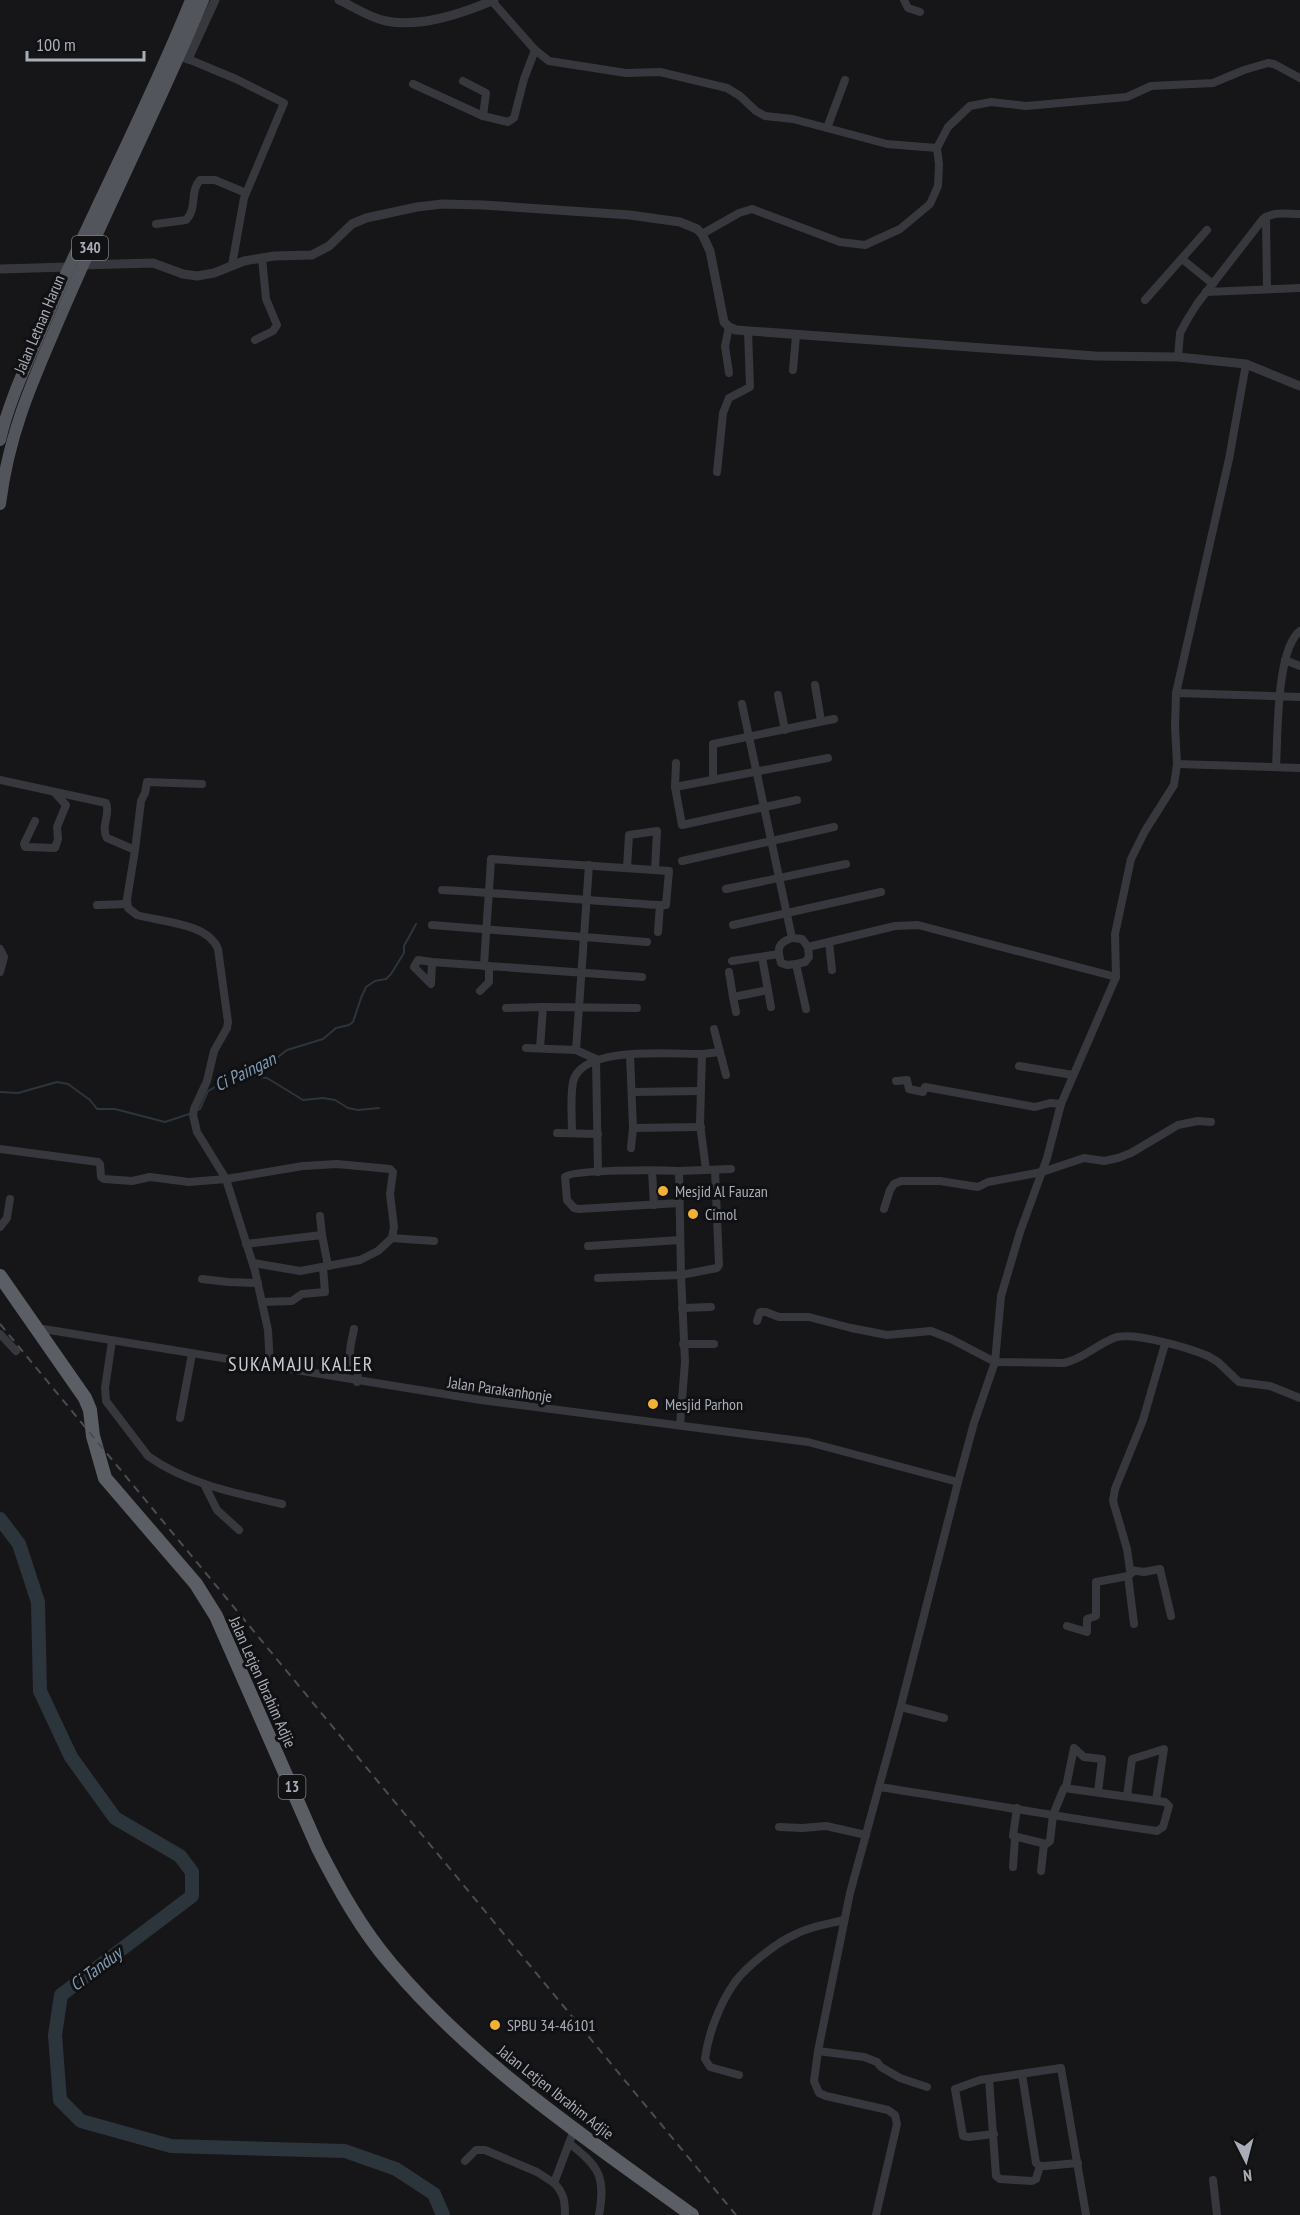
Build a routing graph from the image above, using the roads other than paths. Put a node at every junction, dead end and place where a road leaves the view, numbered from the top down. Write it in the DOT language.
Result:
graph roads {
  1 [pos="191,0"];
  2 [pos="203,0"];
  3 [pos="215,0"];
  4 [pos="339,0"];
  5 [pos="904,0"];
  6 [pos="493,1"];
  7 [pos="920,12"];
  8 [pos="536,50"];
  9 [pos="179,56"];
  10 [pos="1300,78"];
  11 [pos="845,80"];
  12 [pos="463,81"];
  13 [pos="413,84"];
  14 [pos="483,116"];
  15 [pos="827,128"];
  16 [pos="937,148"];
  17 [pos="246,193"];
  18 [pos="1300,214"];
  19 [pos="1266,217"];
  20 [pos="156,224"];
  21 [pos="1207,230"];
  22 [pos="702,234"];
  23 [pos="1251,235"];
  24 [pos="1266,241"];
  25 [pos="262,258"];
  26 [pos="1182,259"];
  27 [pos="82,265"];
  28 [pos="232,265"];
  29 [pos="68,267"];
  30 [pos="0,269"];
  31 [pos="1213,284"];
  32 [pos="1267,288"];
  33 [pos="1300,288"];
  34 [pos="1206,292"];
  35 [pos="1145,300"];
  36 [pos="729,327"];
  37 [pos="748,331"];
  38 [pos="796,335"];
  39 [pos="255,340"];
  40 [pos="1178,357"];
  41 [pos="1246,364"];
  42 [pos="793,370"];
  43 [pos="729,374"];
  44 [pos="1300,386"];
  45 [pos="10,425"];
  46 [pos="0,440"];
  47 [pos="717,472"];
  48 [pos="0,504"];
  49 [pos="1300,631"];
  50 [pos="1285,660"];
  51 [pos="1300,666"];
  52 [pos="815,685"];
  53 [pos="1176,693"];
  54 [pos="778,695"];
  55 [pos="1279,696"];
  56 [pos="1300,697"];
  57 [pos="742,704"];
  58 [pos="834,719"];
  59 [pos="821,721"];
  60 [pos="785,730"];
  61 [pos="749,738"];
  62 [pos="828,758"];
  63 [pos="676,763"];
  64 [pos="1178,764"];
  65 [pos="1276,766"];
  66 [pos="1300,768"];
  67 [pos="755,771"];
  68 [pos="0,780"];
  69 [pos="713,780"];
  70 [pos="202,784"];
  71 [pos="675,787"];
  72 [pos="55,793"];
  73 [pos="797,800"];
  74 [pos="764,807"];
  75 [pos="35,821"];
  76 [pos="834,827"];
  77 [pos="771,842"];
  78 [pos="135,850"];
  79 [pos="682,861"];
  80 [pos="846,864"];
  81 [pos="589,865"];
  82 [pos="627,868"];
  83 [pos="655,870"];
  84 [pos="779,878"];
  85 [pos="726,889"];
  86 [pos="442,890"];
  87 [pos="881,892"];
  88 [pos="489,893"];
  89 [pos="587,900"];
  90 [pos="127,904"];
  91 [pos="660,905"];
  92 [pos="97,906"];
  93 [pos="786,913"];
  94 [pos="432,925"];
  95 [pos="733,925"];
  96 [pos="486,929"];
  97 [pos="658,932"];
  98 [pos="584,937"];
  99 [pos="792,938"];
  100 [pos="647,942"];
  101 [pos="828,942"];
  102 [pos="808,947"];
  103 [pos="0,949"];
  104 [pos="779,954"];
  105 [pos="762,957"];
  106 [pos="732,961"];
  107 [pos="432,962"];
  108 [pos="796,964"];
  109 [pos="486,966"];
  110 [pos="832,970"];
  111 [pos="0,972"];
  112 [pos="729,972"];
  113 [pos="581,974"];
  114 [pos="642,977"];
  115 [pos="1116,978"];
  116 [pos="768,990"];
  117 [pos="480,991"];
  118 [pos="733,997"];
  119 [pos="543,1007"];
  120 [pos="771,1007"];
  121 [pos="506,1008"];
  122 [pos="578,1008"];
  123 [pos="637,1008"];
  124 [pos="806,1009"];
  125 [pos="736,1012"];
  126 [pos="714,1029"];
  127 [pos="526,1048"];
  128 [pos="540,1048"];
  129 [pos="576,1050"];
  130 [pos="720,1052"];
  131 [pos="702,1054"];
  132 [pos="630,1055"];
  133 [pos="596,1059"];
  134 [pos="1019,1066"];
  135 [pos="726,1075"];
  136 [pos="1073,1075"];
  137 [pos="896,1081"];
  138 [pos="700,1090"];
  139 [pos="632,1092"];
  140 [pos="1061,1104"];
  141 [pos="1211,1122"];
  142 [pos="701,1127"];
  143 [pos="633,1128"];
  144 [pos="557,1133"];
  145 [pos="572,1133"];
  146 [pos="598,1134"];
  147 [pos="632,1148"];
  148 [pos="0,1149"];
  149 [pos="731,1169"];
  150 [pos="706,1170"];
  151 [pos="715,1170"];
  152 [pos="652,1171"];
  153 [pos="679,1171"];
  154 [pos="598,1172"];
  155 [pos="1042,1172"];
  156 [pos="226,1179"];
  157 [pos="10,1199"];
  158 [pos="679,1203"];
  159 [pos="654,1205"];
  160 [pos="884,1209"];
  161 [pos="320,1216"];
  162 [pos="0,1227"];
  163 [pos="322,1235"];
  164 [pos="392,1238"];
  165 [pos="680,1240"];
  166 [pos="434,1241"];
  167 [pos="246,1244"];
  168 [pos="588,1246"];
  169 [pos="252,1263"];
  170 [pos="326,1267"];
  171 [pos="681,1275"];
  172 [pos="0,1276"];
  173 [pos="598,1278"];
  174 [pos="202,1279"];
  175 [pos="258,1283"];
  176 [pos="263,1302"];
  177 [pos="711,1307"];
  178 [pos="682,1308"];
  179 [pos="759,1317"];
  180 [pos="36,1328"];
  181 [pos="354,1329"];
  182 [pos="0,1334"];
  183 [pos="112,1341"];
  184 [pos="683,1344"];
  185 [pos="714,1344"];
  186 [pos="1165,1344"];
  187 [pos="16,1351"];
  188 [pos="192,1354"];
  189 [pos="995,1362"];
  190 [pos="270,1367"];
  191 [pos="357,1382"];
  192 [pos="1300,1398"];
  193 [pos="180,1418"];
  194 [pos="680,1425"];
  195 [pos="958,1482"];
  196 [pos="204,1485"];
  197 [pos="282,1504"];
  198 [pos="239,1530"];
  199 [pos="1130,1574"];
  200 [pos="1171,1616"];
  201 [pos="1134,1624"];
  202 [pos="1067,1626"];
  203 [pos="901,1707"];
  204 [pos="944,1718"];
  205 [pos="879,1787"];
  206 [pos="1066,1787"];
  207 [pos="1098,1791"];
  208 [pos="1127,1796"];
  209 [pos="1156,1800"];
  210 [pos="1017,1808"];
  211 [pos="1053,1815"];
  212 [pos="779,1827"];
  213 [pos="866,1835"];
  214 [pos="1015,1838"];
  215 [pos="1044,1844"];
  216 [pos="1013,1867"];
  217 [pos="1041,1871"];
  218 [pos="844,1920"];
  219 [pos="818,2051"];
  220 [pos="1022,2074"];
  221 [pos="739,2075"];
  222 [pos="989,2079"];
  223 [pos="927,2087"];
  224 [pos="574,2130"];
  225 [pos="994,2134"];
  226 [pos="568,2143"];
  227 [pos="465,2161"];
  228 [pos="1078,2163"];
  229 [pos="1040,2166"];
  230 [pos="1214,2180"];
  231 [pos="554,2183"];
  232 [pos="565,2215"];
  233 [pos="599,2215"];
  234 [pos="692,2215"];
  235 [pos="876,2215"];
  236 [pos="1086,2215"];
  237 [pos="1217,2215"];
  1 -- 9 [label="main road, Jalan Letnan Harun / 340"];
  2 -- 9 [label="main road, Jalan Letnan Harun / 340"];
  3 -- 9 [label="street"];
  4 -- 6 [label="street"];
  5 -- 7 [label="street"];
  6 -- 8 [label="street"];
  8 -- 14 [label="street"];
  8 -- 15 [label="street"];
  9 -- 17 [label="street"];
  9 -- 27 [label="main road, Jalan Letnan Harun / 340"];
  9 -- 29 [label="main road, Jalan Letnan Harun / 340"];
  10 -- 16 [label="street"];
  11 -- 15 [label="street"];
  12 -- 14 [label="street"];
  13 -- 14 [label="street"];
  15 -- 16 [label="street"];
  16 -- 22 [label="street"];
  17 -- 20 [label="street"];
  17 -- 28 [label="street"];
  18 -- 19 [label="street"];
  19 -- 23 [label="street"];
  19 -- 24 [label="street"];
  21 -- 26 [label="street"];
  22 -- 25 [label="street"];
  22 -- 36 [label="street"];
  23 -- 24 [label="street"];
  23 -- 31 [label="street"];
  24 -- 32 [label="street"];
  25 -- 28 [label="street"];
  25 -- 39 [label="street"];
  26 -- 31 [label="street"];
  26 -- 35 [label="street"];
  27 -- 28 [label="street"];
  27 -- 45 [label="main road, Jalan Letnan Harun / 340"];
  29 -- 30 [label="street"];
  29 -- 45 [label="main road, Jalan Letnan Harun / 340"];
  31 -- 34 [label="street"];
  32 -- 33 [label="street"];
  32 -- 34 [label="street"];
  34 -- 40 [label="street"];
  36 -- 37 [label="street"];
  36 -- 43 [label="street"];
  37 -- 38 [label="street"];
  37 -- 47 [label="street"];
  38 -- 40 [label="street"];
  38 -- 42 [label="street"];
  40 -- 41 [label="street"];
  41 -- 44 [label="street"];
  41 -- 53 [label="street"];
  45 -- 46 [label="main road, Jalan Letnan Harun / 340"];
  45 -- 48 [label="main road, Jalan Letnan Harun / 340"];
  49 -- 50 [label="street"];
  50 -- 51 [label="street"];
  50 -- 55 [label="street"];
  52 -- 59 [label="street"];
  53 -- 55 [label="street"];
  53 -- 64 [label="street"];
  54 -- 60 [label="street"];
  55 -- 56 [label="street"];
  55 -- 65 [label="street"];
  57 -- 61 [label="street"];
  58 -- 59 [label="street"];
  59 -- 60 [label="street"];
  60 -- 61 [label="street"];
  61 -- 67 [label="street"];
  61 -- 69 [label="street"];
  62 -- 67 [label="street"];
  63 -- 71 [label="street"];
  64 -- 65 [label="street"];
  64 -- 115 [label="street"];
  65 -- 66 [label="street"];
  67 -- 69 [label="street"];
  67 -- 74 [label="street"];
  68 -- 72 [label="street"];
  69 -- 71 [label="street"];
  70 -- 78 [label="street"];
  71 -- 74 [label="street"];
  72 -- 75 [label="street"];
  72 -- 78 [label="street"];
  73 -- 74 [label="street"];
  74 -- 77 [label="street"];
  76 -- 77 [label="street"];
  77 -- 79 [label="street"];
  77 -- 84 [label="street"];
  78 -- 90 [label="street"];
  80 -- 84 [label="street"];
  81 -- 82 [label="street"];
  81 -- 88 [label="street"];
  81 -- 89 [label="street"];
  82 -- 83 [label="street"];
  82 -- 83 [label="street"];
  83 -- 91 [label="street"];
  84 -- 85 [label="street"];
  84 -- 93 [label="street"];
  86 -- 88 [label="street"];
  87 -- 93 [label="street"];
  88 -- 89 [label="street"];
  88 -- 96 [label="street"];
  89 -- 91 [label="street"];
  89 -- 98 [label="street"];
  90 -- 92 [label="street"];
  90 -- 156 [label="street"];
  91 -- 97 [label="street"];
  93 -- 95 [label="street"];
  93 -- 99 [label="street"];
  94 -- 96 [label="street"];
  96 -- 98 [label="street"];
  96 -- 109 [label="street"];
  98 -- 100 [label="street"];
  98 -- 113 [label="street"];
  99 -- 102 [label="street"];
  99 -- 104 [label="street"];
  101 -- 102 [label="street"];
  101 -- 110 [label="street"];
  101 -- 115 [label="street"];
  102 -- 108 [label="street"];
  103 -- 111 [label="street"];
  104 -- 105 [label="street"];
  104 -- 108 [label="street"];
  105 -- 106 [label="street"];
  105 -- 116 [label="street"];
  107 -- 109 [label="street"];
  108 -- 124 [label="street"];
  109 -- 113 [label="street"];
  109 -- 117 [label="street"];
  112 -- 118 [label="street"];
  113 -- 114 [label="street"];
  113 -- 122 [label="street"];
  115 -- 136 [label="street"];
  116 -- 118 [label="street"];
  116 -- 120 [label="street"];
  118 -- 125 [label="street"];
  119 -- 121 [label="street"];
  119 -- 122 [label="street"];
  119 -- 128 [label="street"];
  122 -- 123 [label="street"];
  122 -- 129 [label="street"];
  126 -- 130 [label="street"];
  127 -- 128 [label="street"];
  128 -- 129 [label="street"];
  129 -- 133 [label="street"];
  130 -- 131 [label="street"];
  130 -- 135 [label="street"];
  131 -- 132 [label="street"];
  131 -- 138 [label="street"];
  132 -- 133 [label="street"];
  132 -- 139 [label="street"];
  133 -- 145 [label="street"];
  133 -- 146 [label="street"];
  134 -- 136 [label="street"];
  136 -- 140 [label="street"];
  137 -- 140 [label="street"];
  138 -- 139 [label="street"];
  138 -- 142 [label="street"];
  139 -- 143 [label="street"];
  140 -- 155 [label="street"];
  141 -- 155 [label="street"];
  142 -- 143 [label="street"];
  142 -- 150 [label="street"];
  143 -- 147 [label="street"];
  144 -- 145 [label="street"];
  145 -- 146 [label="street"];
  146 -- 154 [label="street"];
  148 -- 156 [label="street"];
  149 -- 151 [label="street"];
  150 -- 151 [label="street"];
  150 -- 153 [label="street"];
  151 -- 171 [label="street"];
  152 -- 153 [label="street"];
  152 -- 154 [label="street"];
  152 -- 159 [label="street"];
  153 -- 158 [label="street"];
  154 -- 159 [label="street"];
  155 -- 160 [label="street"];
  155 -- 189 [label="street"];
  156 -- 164 [label="street"];
  156 -- 167 [label="street"];
  157 -- 162 [label="street"];
  158 -- 159 [label="street"];
  158 -- 165 [label="street"];
  161 -- 163 [label="street"];
  163 -- 167 [label="street"];
  163 -- 170 [label="street"];
  164 -- 166 [label="street"];
  164 -- 170 [label="street"];
  165 -- 168 [label="street"];
  165 -- 171 [label="street"];
  167 -- 169 [label="street"];
  169 -- 170 [label="street"];
  169 -- 175 [label="street"];
  170 -- 176 [label="street"];
  171 -- 173 [label="street"];
  171 -- 178 [label="street"];
  172 -- 180 [label="highway, Jalan Letjen Ibrahim Adjie / 13"];
  174 -- 175 [label="street"];
  175 -- 176 [label="street"];
  176 -- 190 [label="street"];
  177 -- 178 [label="street"];
  178 -- 184 [label="street"];
  179 -- 189 [label="street"];
  180 -- 183 [label="street, Jalan Parakanhonje"];
  180 -- 224 [label="highway, Jalan Letjen Ibrahim Adjie / 13"];
  181 -- 191 [label="street"];
  182 -- 187 [label="street"];
  183 -- 188 [label="street, Jalan Parakanhonje"];
  183 -- 196 [label="street"];
  184 -- 185 [label="street"];
  184 -- 194 [label="street"];
  186 -- 189 [label="street"];
  186 -- 192 [label="street"];
  186 -- 199 [label="street"];
  188 -- 190 [label="street, Jalan Parakanhonje"];
  188 -- 193 [label="street"];
  189 -- 195 [label="street"];
  190 -- 191 [label="street, Jalan Parakanhonje"];
  191 -- 194 [label="street, Jalan Parakanhonje"];
  194 -- 195 [label="street, Jalan Parakanhonje"];
  195 -- 203 [label="street"];
  196 -- 197 [label="street"];
  196 -- 198 [label="street"];
  199 -- 200 [label="street"];
  199 -- 201 [label="street"];
  199 -- 202 [label="street"];
  203 -- 204 [label="street"];
  203 -- 205 [label="street"];
  205 -- 210 [label="street"];
  205 -- 213 [label="street"];
  206 -- 207 [label="street"];
  206 -- 207 [label="street"];
  206 -- 211 [label="street"];
  207 -- 208 [label="street"];
  208 -- 209 [label="street"];
  208 -- 209 [label="street"];
  209 -- 211 [label="street"];
  210 -- 211 [label="street"];
  210 -- 214 [label="street"];
  211 -- 215 [label="street"];
  212 -- 213 [label="street"];
  213 -- 218 [label="street"];
  214 -- 215 [label="street"];
  214 -- 216 [label="street"];
  215 -- 217 [label="street"];
  218 -- 219 [label="street"];
  218 -- 221 [label="street"];
  219 -- 223 [label="street"];
  219 -- 235 [label="street"];
  220 -- 222 [label="street"];
  220 -- 228 [label="street"];
  220 -- 229 [label="street"];
  222 -- 225 [label="street"];
  222 -- 225 [label="street"];
  224 -- 226 [label="street"];
  224 -- 234 [label="highway, Jalan Letjen Ibrahim Adjie / 13"];
  225 -- 229 [label="street"];
  226 -- 231 [label="street"];
  226 -- 233 [label="street"];
  227 -- 231 [label="street"];
  228 -- 229 [label="street"];
  228 -- 236 [label="street"];
  230 -- 237 [label="street"];
  231 -- 232 [label="street"];
}
